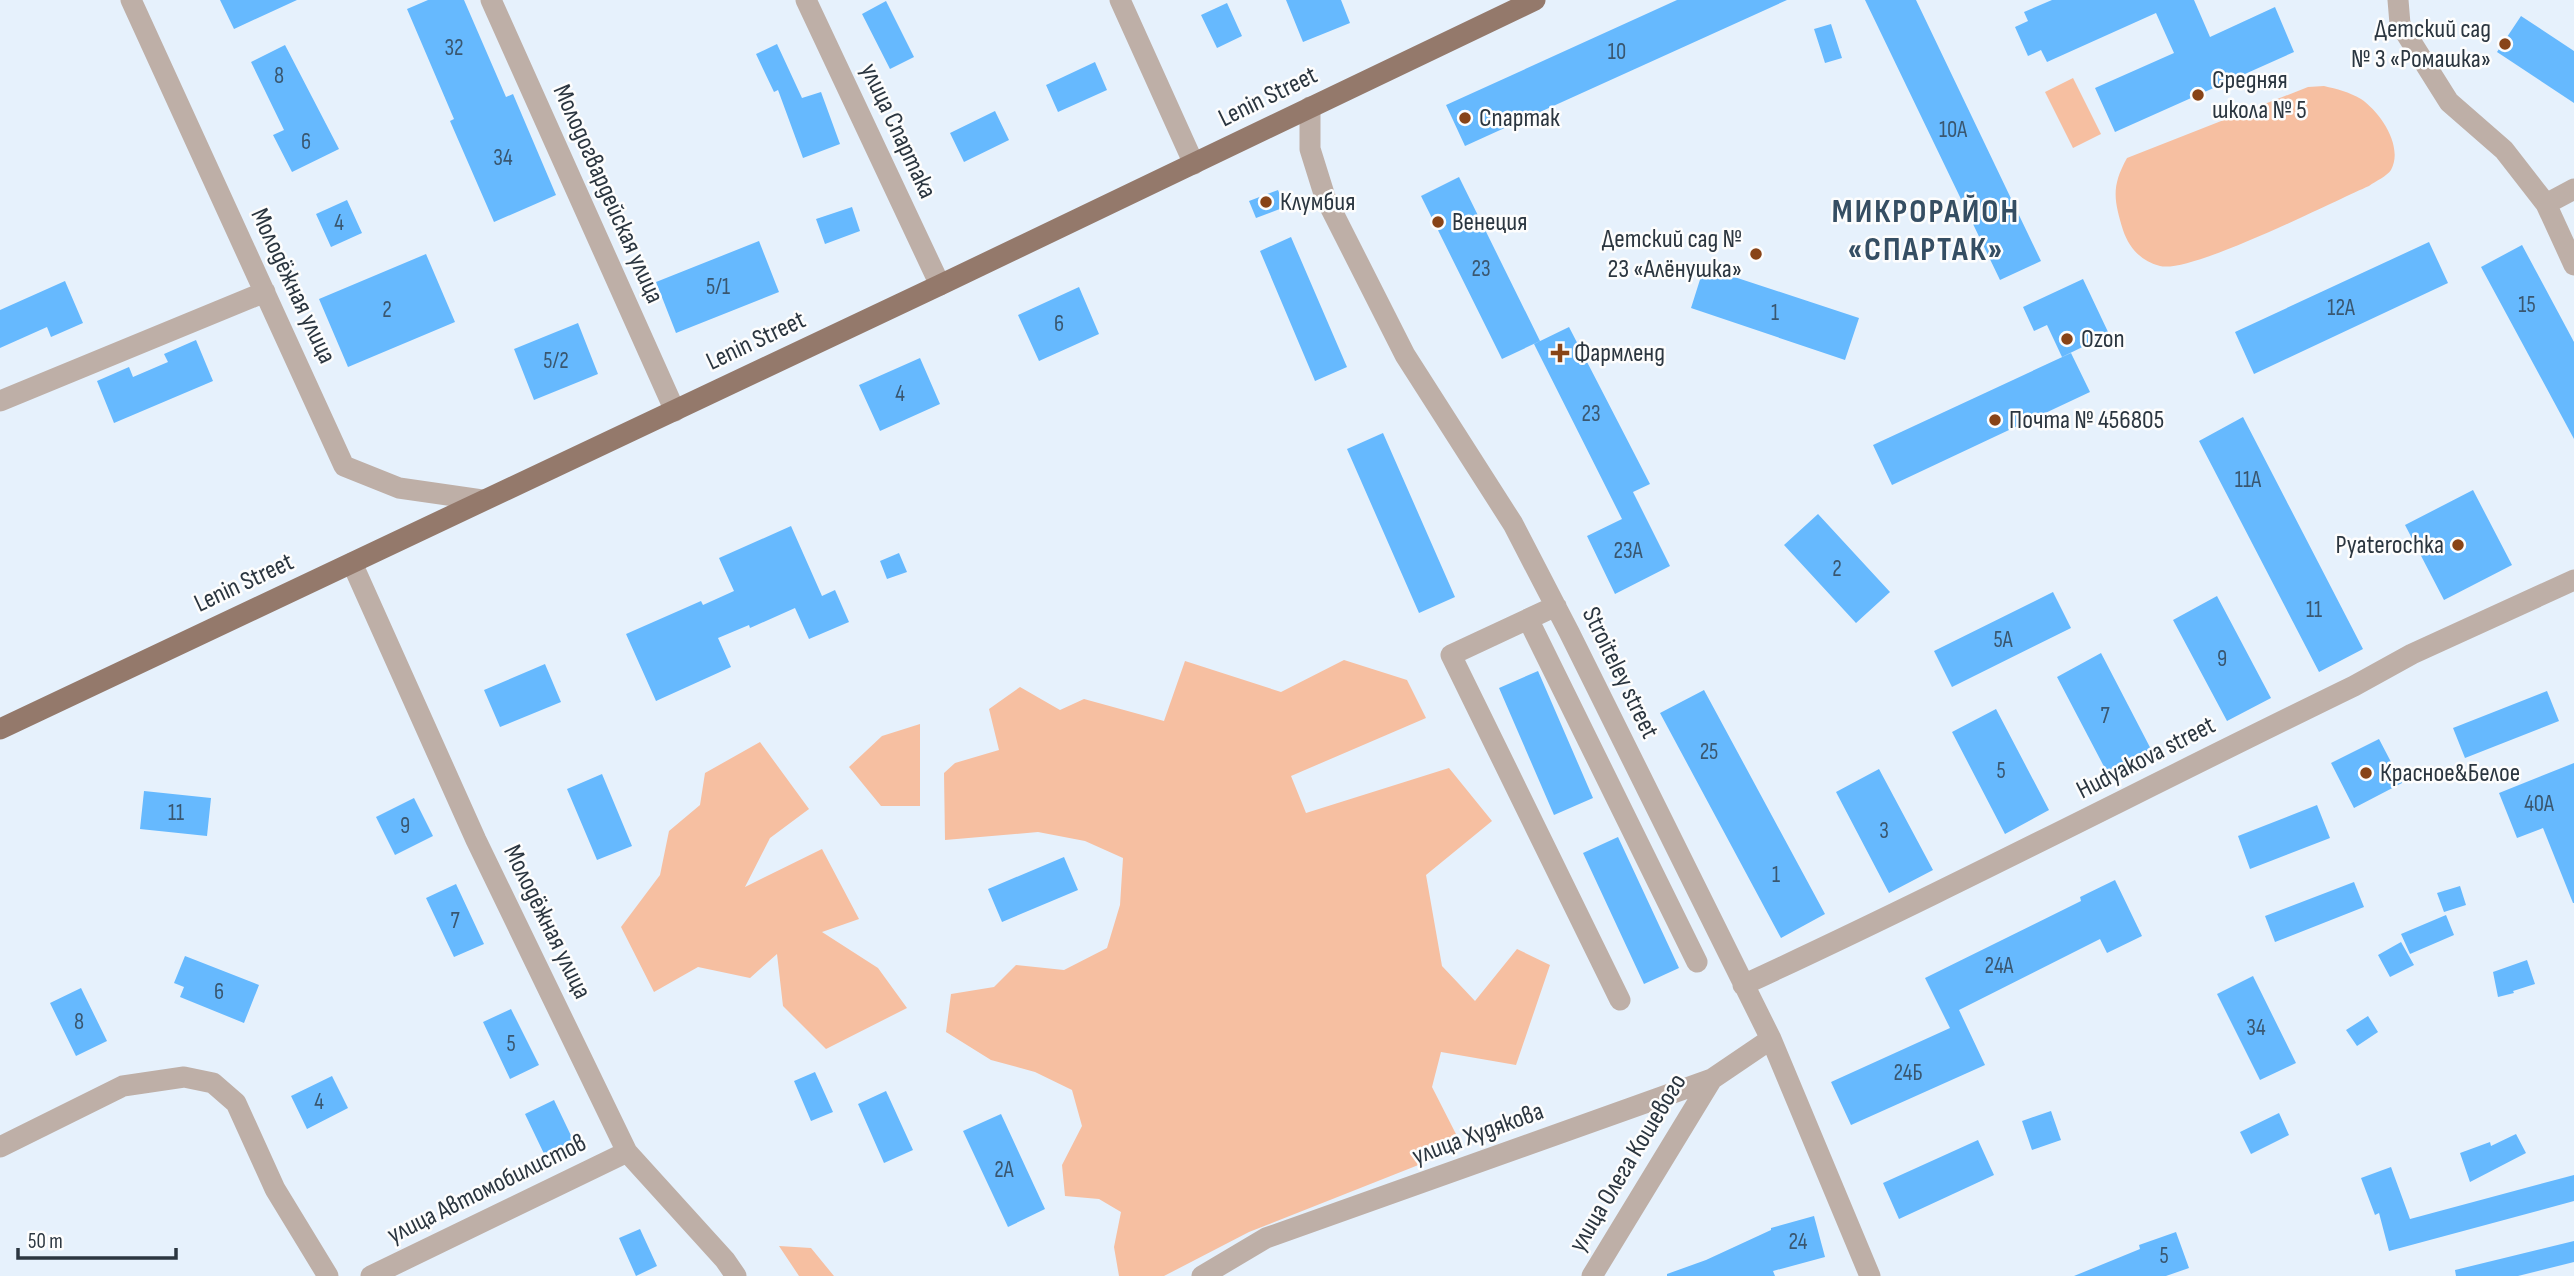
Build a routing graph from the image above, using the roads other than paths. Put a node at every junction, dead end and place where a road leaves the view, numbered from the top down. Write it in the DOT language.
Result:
graph roads {
  1 [pos="131,0"];
  2 [pos="491,0"];
  3 [pos="806,0"];
  4 [pos="1120,0"];
  5 [pos="1535,0"];
  6 [pos="2398,0"];
  7 [pos="1310,107"];
  8 [pos="1194,164"];
  9 [pos="2574,189"];
  10 [pos="2546,204"];
  11 [pos="2574,265"];
  12 [pos="940,285"];
  13 [pos="265,292"];
  14 [pos="0,401"];
  15 [pos="675,411"];
  16 [pos="482,500"];
  17 [pos="352,563"];
  18 [pos="2574,580"];
  19 [pos="1556,606"];
  20 [pos="1528,619"];
  21 [pos="0,729"];
  22 [pos="1697,962"];
  23 [pos="1743,985"];
  24 [pos="1620,1000"];
  25 [pos="1771,1039"];
  26 [pos="1712,1079"];
  27 [pos="0,1147"];
  28 [pos="627,1152"];
  29 [pos="328,1276"];
  30 [pos="371,1276"];
  31 [pos="736,1276"];
  32 [pos="1202,1276"];
  33 [pos="1591,1276"];
  34 [pos="1870,1276"];
  1 -- 13 [label="street, Молодёжная улица"];
  2 -- 15 [label="street, Молодогвардейская улица"];
  3 -- 12 [label="street, улица Спартака"];
  4 -- 8 [label="street"];
  5 -- 7 [label="main road, Lenin Street"];
  6 -- 10 [label="street"];
  7 -- 8 [label="main road, Lenin Street"];
  7 -- 19 [label="street, Stroiteley street"];
  8 -- 12 [label="main road, Lenin Street"];
  9 -- 10 [label="street"];
  10 -- 11 [label="street"];
  12 -- 15 [label="main road, Lenin Street"];
  13 -- 14 [label="street"];
  13 -- 16 [label="street, Молодёжная улица"];
  15 -- 16 [label="main road, Lenin Street"];
  16 -- 17 [label="main road, Lenin Street"];
  17 -- 21 [label="main road, Lenin Street"];
  17 -- 28 [label="street, Молодёжная улица"];
  18 -- 23 [label="street, Hudyakova street"];
  19 -- 20 [label="street"];
  19 -- 23 [label="street, Stroiteley street"];
  20 -- 22 [label="street"];
  20 -- 24 [label="street"];
  23 -- 25 [label="street, Stroiteley street"];
  25 -- 26 [label="street, улица Худякова"];
  25 -- 34 [label="street, Stroiteley street"];
  26 -- 32 [label="street, улица Худякова"];
  26 -- 33 [label="street, улица Олега Кошевого"];
  27 -- 29 [label="street"];
  28 -- 30 [label="street, улица Автомобилистов"];
  28 -- 31 [label="street, Молодёжная улица"];
}
